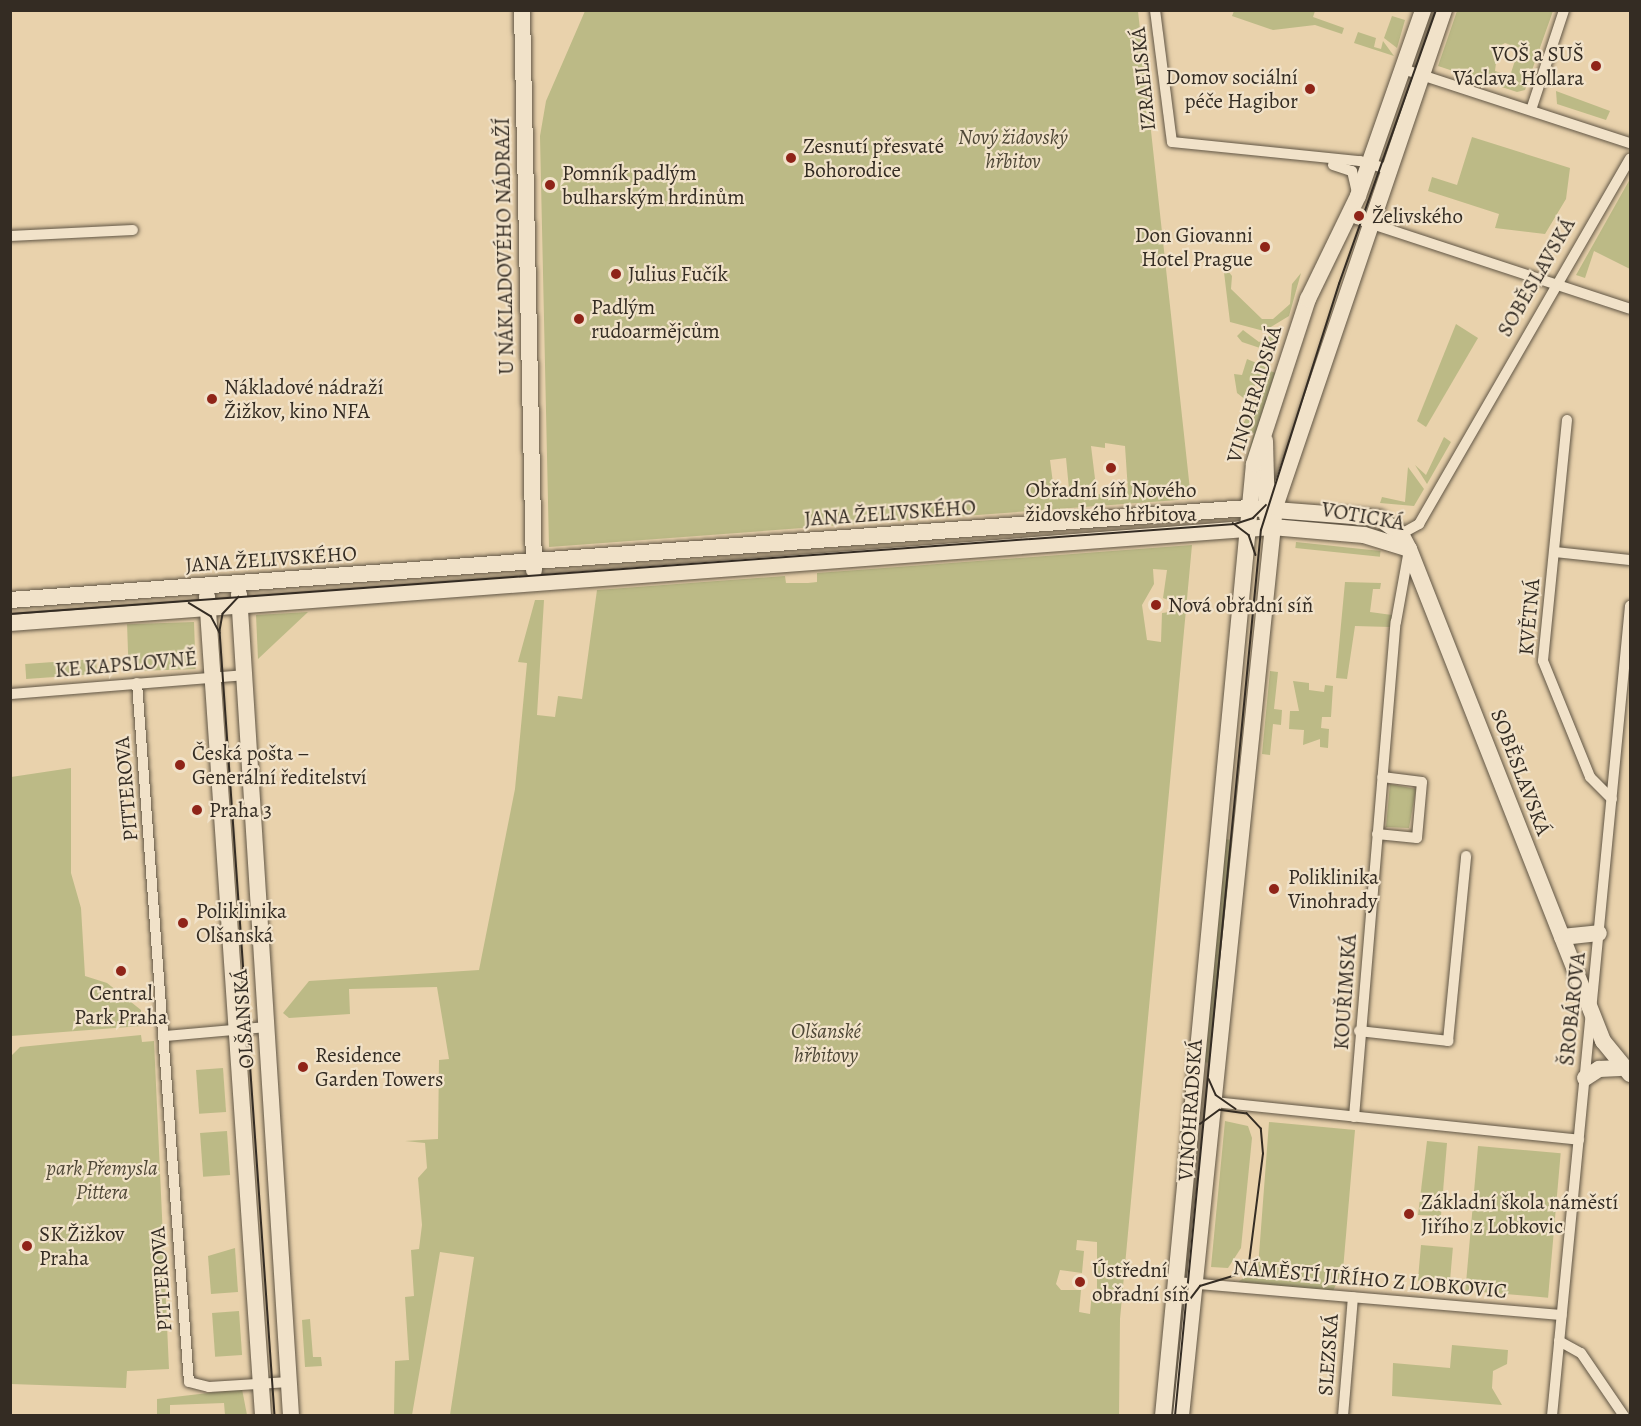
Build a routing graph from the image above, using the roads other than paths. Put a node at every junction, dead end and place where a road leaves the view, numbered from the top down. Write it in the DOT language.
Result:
graph roads {
  1 [pos="522,10"];
  2 [pos="1155,10"];
  3 [pos="1423,10"];
  4 [pos="1444,10"];
  5 [pos="1564,10"];
  6 [pos="1403,69"];
  7 [pos="1423,75"];
  8 [pos="1531,110"];
  9 [pos="1630,143"];
  10 [pos="1630,159"];
  11 [pos="1313,160"];
  12 [pos="1370,164"];
  13 [pos="1391,170"];
  14 [pos="1355,203"];
  15 [pos="1372,224"];
  16 [pos="134,230"];
  17 [pos="10,236"];
  18 [pos="1557,285"];
  19 [pos="1630,309"];
  20 [pos="1567,420"];
  21 [pos="1262,508"];
  22 [pos="1272,527"];
  23 [pos="1247,532"];
  24 [pos="1405,542"];
  25 [pos="1555,552"];
  26 [pos="534,559"];
  27 [pos="1630,560"];
  28 [pos="534,583"];
  29 [pos="238,584"];
  30 [pos="207,586"];
  31 [pos="10,600"];
  32 [pos="240,605"];
  33 [pos="1630,606"];
  34 [pos="207,607"];
  35 [pos="10,623"];
  36 [pos="244,675"];
  37 [pos="212,676"];
  38 [pos="136,683"];
  39 [pos="10,694"];
  40 [pos="1382,777"];
  41 [pos="1612,799"];
  42 [pos="1243,808"];
  43 [pos="1220,814"];
  44 [pos="1377,834"];
  45 [pos="1466,856"];
  46 [pos="1599,933"];
  47 [pos="1562,937"];
  48 [pos="1591,1012"];
  49 [pos="265,1027"];
  50 [pos="237,1028"];
  51 [pos="1359,1031"];
  52 [pos="165,1036"];
  53 [pos="1625,1071"];
  54 [pos="1585,1078"];
  55 [pos="1214,1102"];
  56 [pos="1354,1117"];
  57 [pos="1579,1140"];
  58 [pos="1175,1282"];
  59 [pos="1200,1284"];
  60 [pos="1353,1297"];
  61 [pos="1562,1315"];
  62 [pos="1559,1341"];
  63 [pos="289,1382"];
  64 [pos="261,1385"];
  65 [pos="263,1416"];
  66 [pos="291,1416"];
  67 [pos="1163,1416"];
  68 [pos="1181,1416"];
  69 [pos="1343,1416"];
  70 [pos="1552,1416"];
  71 [pos="1624,1416"];
  1 -- 26 [label="main road, U NÁKLADOVÉHO NÁDRAŽÍ"];
  2 -- 11 [label="street, IZRAELSKÁ"];
  3 -- 6 [label="main road, VINOHRADSKÁ"];
  4 -- 7 [label="main road, VINOHRADSKÁ"];
  5 -- 8 [label="street"];
  6 -- 7 [label="street"];
  6 -- 12 [label="main road, VINOHRADSKÁ"];
  7 -- 8 [label="street"];
  7 -- 13 [label="main road, VINOHRADSKÁ"];
  8 -- 9 [label="street"];
  10 -- 18 [label="street, SOBĚSLAVSKÁ"];
  11 -- 12 [label="street"];
  11 -- 14 [label="street"];
  12 -- 13 [label="street"];
  12 -- 14 [label="main road, VINOHRADSKÁ"];
  13 -- 15 [label="main road, VINOHRADSKÁ"];
  14 -- 15 [label="street"];
  14 -- 21 [label="main road, VINOHRADSKÁ"];
  15 -- 18 [label="street"];
  15 -- 21 [label="main road, VINOHRADSKÁ"];
  16 -- 17 [label="street"];
  18 -- 19 [label="street"];
  18 -- 24 [label="street, SOBĚSLAVSKÁ"];
  20 -- 25 [label="street, KVĚTNÁ"];
  21 -- 22 [label="main road, VINOHRADSKÁ"];
  21 -- 23 [label="main road, VINOHRADSKÁ"];
  21 -- 24 [label="main road, VOTICKÁ"];
  21 -- 26 [label="main road, JANA ŽELIVSKÉHO"];
  22 -- 23 [label="main road, VOTICKÁ"];
  22 -- 24 [label="main road, VOTICKÁ"];
  22 -- 42 [label="main road, VINOHRADSKÁ"];
  23 -- 28 [label="main road, JANA ŽELIVSKÉHO"];
  23 -- 43 [label="main road, VINOHRADSKÁ"];
  24 -- 40 [label="street, KOUŘIMSKÁ"];
  24 -- 47 [label="main road, SOBĚSLAVSKÁ"];
  25 -- 27 [label="street"];
  25 -- 41 [label="street, KVĚTNÁ"];
  26 -- 28 [label="main road"];
  26 -- 29 [label="main road, JANA ŽELIVSKÉHO"];
  28 -- 32 [label="main road, JANA ŽELIVSKÉHO"];
  29 -- 30 [label="main road, JANA ŽELIVSKÉHO"];
  29 -- 32 [label="main road, OLŠANSKÁ"];
  30 -- 31 [label="main road, JANA ŽELIVSKÉHO"];
  30 -- 34 [label="main road, OLŠANSKÁ"];
  32 -- 34 [label="main road, JANA ŽELIVSKÉHO"];
  32 -- 36 [label="main road, OLŠANSKÁ"];
  33 -- 41 [label="street, ŠROBÁROVA"];
  34 -- 35 [label="main road, JANA ŽELIVSKÉHO"];
  34 -- 37 [label="main road, OLŠANSKÁ"];
  36 -- 37 [label="street, KE KAPSLOVNĚ"];
  36 -- 49 [label="main road, OLŠANSKÁ"];
  37 -- 38 [label="street, KE KAPSLOVNĚ"];
  37 -- 50 [label="main road, OLŠANSKÁ"];
  38 -- 39 [label="street, KE KAPSLOVNĚ"];
  38 -- 52 [label="street, PITTEROVA"];
  40 -- 44 [label="street, KOUŘIMSKÁ"];
  40 -- 44 [label="street"];
  41 -- 46 [label="street, ŠROBÁROVA"];
  42 -- 43 [label="main road"];
  42 -- 55 [label="main road, VINOHRADSKÁ"];
  43 -- 58 [label="main road, VINOHRADSKÁ"];
  44 -- 51 [label="street, KOUŘIMSKÁ"];
  45 -- 51 [label="street"];
  46 -- 47 [label="main road"];
  46 -- 48 [label="street, ŠROBÁROVA"];
  47 -- 48 [label="main road, SOBĚSLAVSKÁ"];
  48 -- 53 [label="main road, SOBĚSLAVSKÁ"];
  48 -- 54 [label="street, ŠROBÁROVA"];
  49 -- 50 [label="street"];
  49 -- 63 [label="main road, OLŠANSKÁ"];
  50 -- 52 [label="street"];
  50 -- 64 [label="main road, OLŠANSKÁ"];
  51 -- 56 [label="street, KOUŘIMSKÁ"];
  52 -- 64 [label="street, PITTEROVA"];
  53 -- 54 [label="main road"];
  54 -- 57 [label="street, ŠROBÁROVA"];
  55 -- 56 [label="street"];
  55 -- 59 [label="main road, VINOHRADSKÁ"];
  56 -- 57 [label="street"];
  57 -- 61 [label="street, ŠROBÁROVA"];
  58 -- 59 [label="street, NÁMĚSTÍ JIŘÍHO Z LOBKOVIC"];
  58 -- 67 [label="main road, VINOHRADSKÁ"];
  59 -- 60 [label="street, NÁMĚSTÍ JIŘÍHO Z LOBKOVIC"];
  59 -- 68 [label="main road, VINOHRADSKÁ"];
  60 -- 61 [label="street, NÁMĚSTÍ JIŘÍHO Z LOBKOVIC"];
  60 -- 69 [label="street, SLEZSKÁ"];
  61 -- 62 [label="street, ŠROBÁROVA"];
  62 -- 70 [label="street, ŠROBÁROVA"];
  62 -- 71 [label="street"];
  63 -- 64 [label="street, PITTEROVA"];
  63 -- 66 [label="main road, OLŠANSKÁ"];
  64 -- 65 [label="main road, OLŠANSKÁ"];
}
